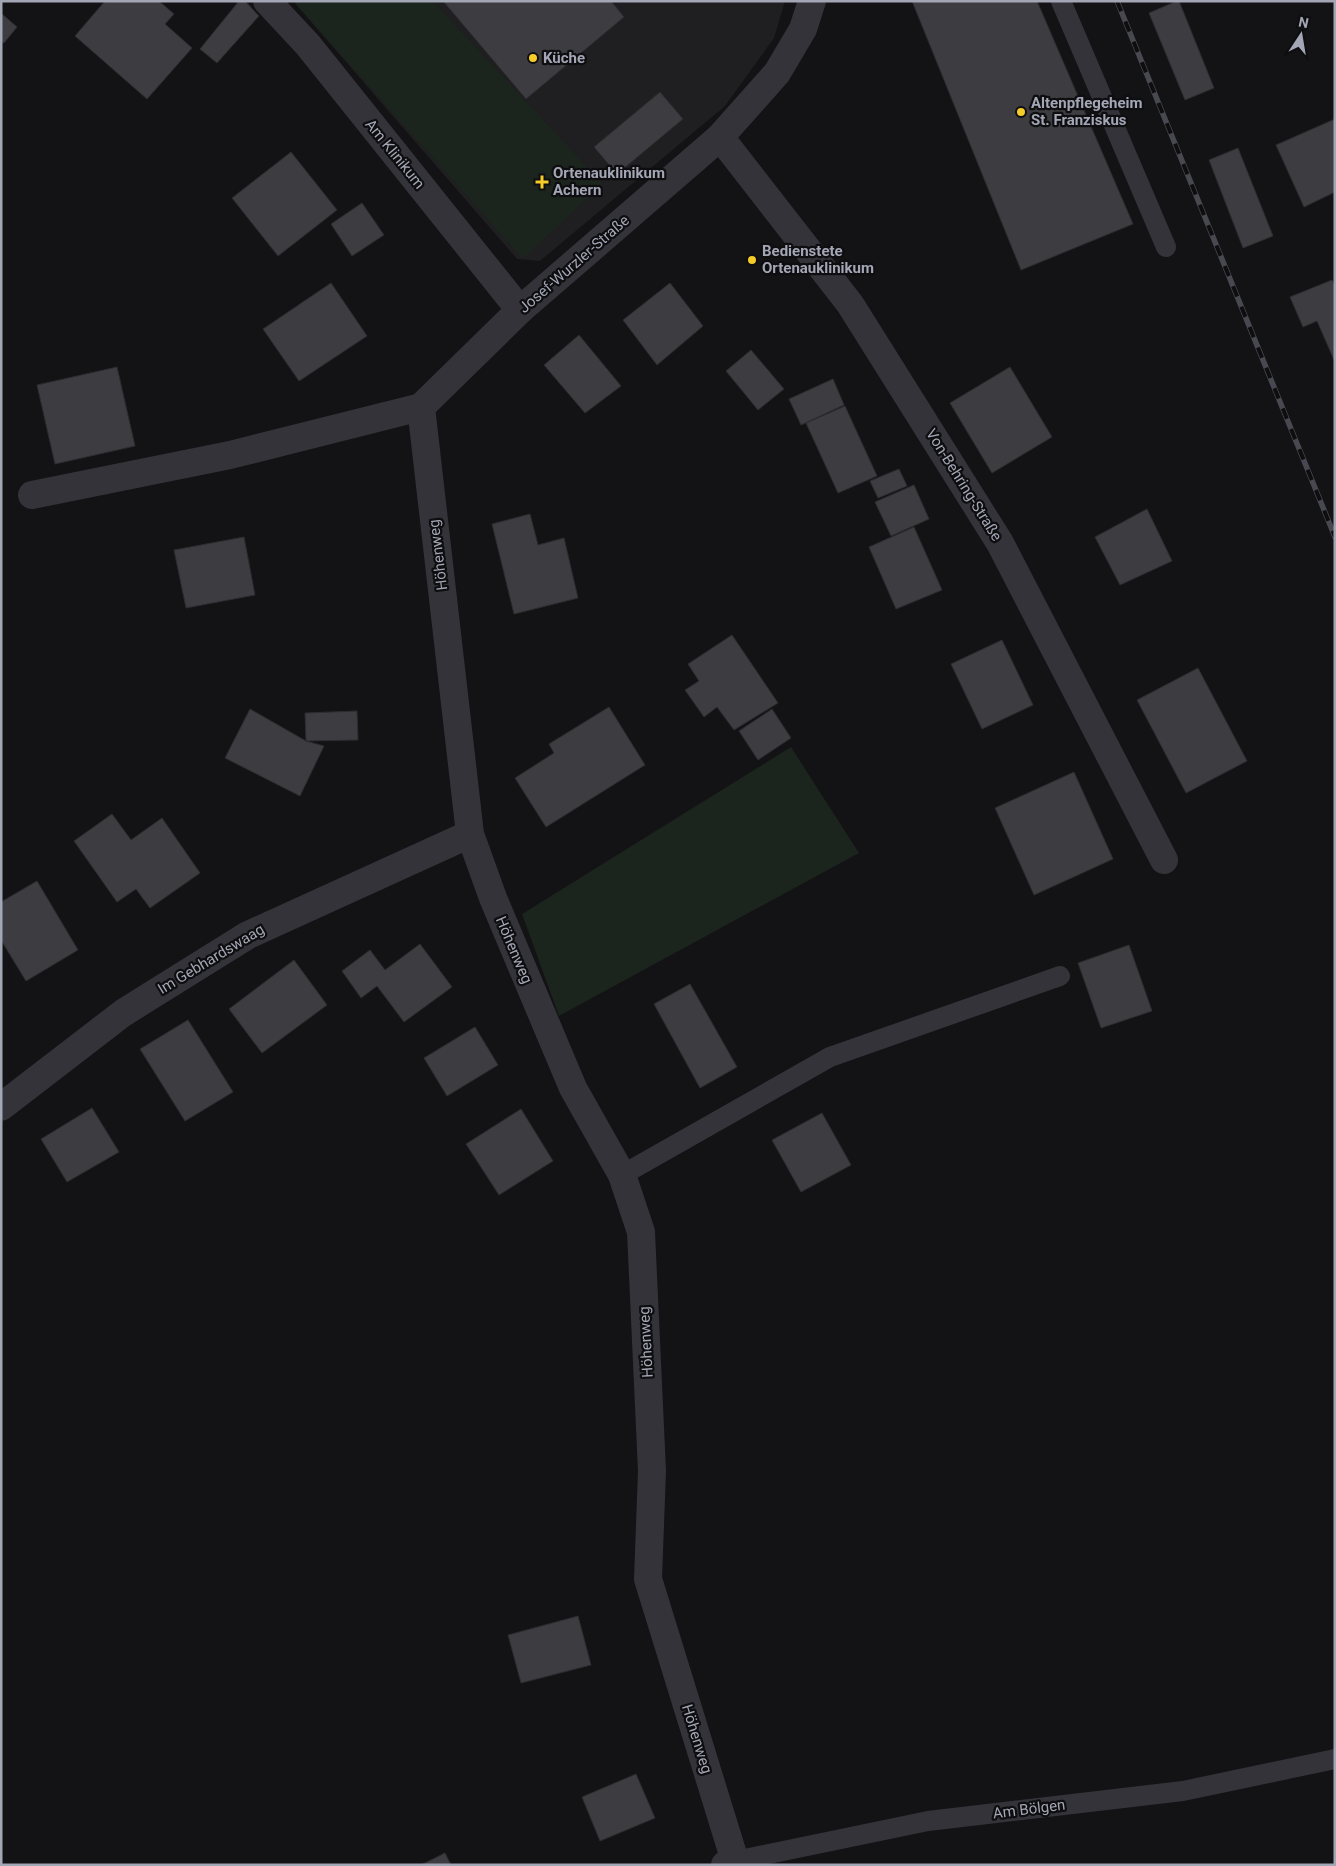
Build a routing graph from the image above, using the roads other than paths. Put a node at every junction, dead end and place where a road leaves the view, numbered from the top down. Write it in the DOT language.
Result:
graph roads {
  1 [pos="267,1"];
  2 [pos="812,1"];
  3 [pos="1061,1"];
  4 [pos="720,137"];
  5 [pos="1166,247"];
  6 [pos="520,310"];
  7 [pos="421,407"];
  8 [pos="32,495"];
  9 [pos="470,834"];
  10 [pos="1164,860"];
  11 [pos="1060,976"];
  12 [pos="1,1107"];
  13 [pos="622,1175"];
  14 [pos="1335,1759"];
  15 [pos="730,1863"];
  1 -- 6 [label="street, Am Klinikum"];
  2 -- 4 [label="street, Josef-Wurzler-Straße"];
  3 -- 5 [label="lane"];
  4 -- 6 [label="street, Josef-Wurzler-Straße"];
  4 -- 10 [label="street, Von-Behring-Straße"];
  6 -- 7 [label="street, Josef-Wurzler-Straße"];
  7 -- 8 [label="street"];
  7 -- 9 [label="street, Höhenweg"];
  9 -- 12 [label="street, Im Gebhardswaag"];
  9 -- 13 [label="street, Höhenweg"];
  11 -- 13 [label="lane"];
  13 -- 15 [label="street, Höhenweg"];
  14 -- 15 [label="lane, Am Bölgen"];
}
